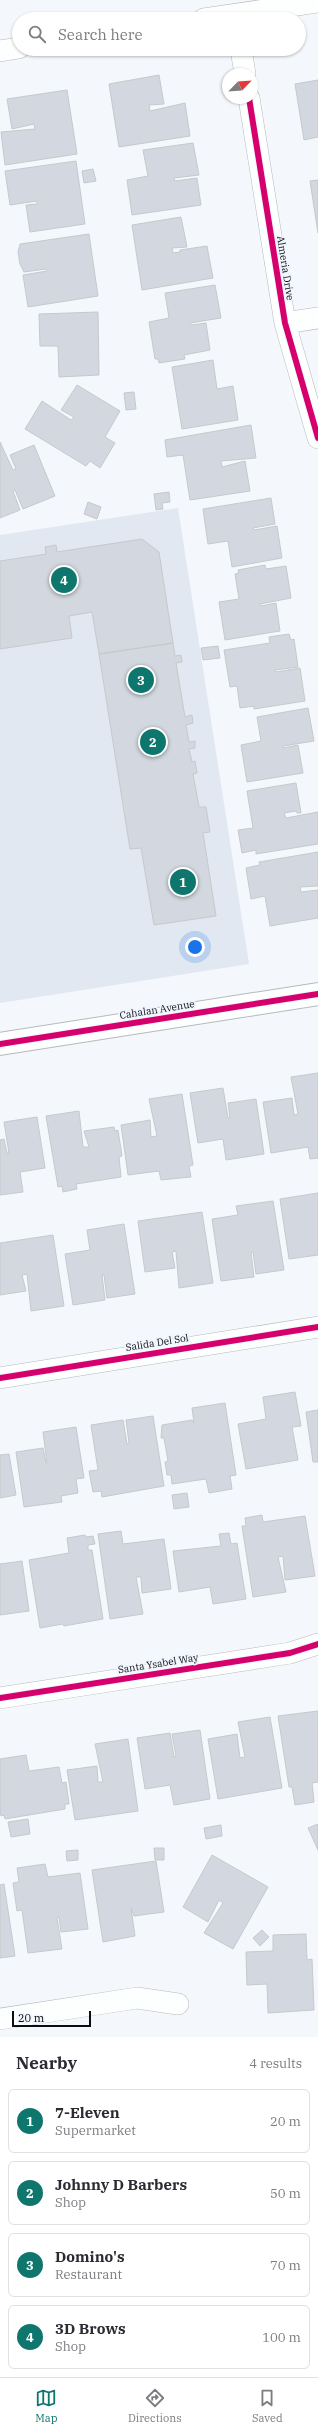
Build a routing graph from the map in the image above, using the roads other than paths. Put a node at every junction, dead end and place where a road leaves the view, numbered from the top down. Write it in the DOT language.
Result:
graph roads {
  1 [pos="318,2"];
  2 [pos="263,12"];
  3 [pos="12,49"];
  4 [pos="0,51"];
  5 [pos="242,56"];
  6 [pos="244,68"];
  7 [pos="250,104"];
  8 [pos="318,318"];
  9 [pos="285,323"];
  10 [pos="318,438"];
  11 [pos="318,994"];
  12 [pos="0,1044"];
  13 [pos="318,1327"];
  14 [pos="0,1378"];
  15 [pos="318,1644"];
  16 [pos="0,1698"];
  17 [pos="178,2004"];
  18 [pos="0,2019"];
  1 -- 2 [label="street"];
  3 -- 4 [label="street"];
  5 -- 6 [label="street"];
  7 -- 9 [label="street, Almeria Drive"];
  8 -- 9 [label="street"];
  9 -- 10 [label="street, Almeria Drive"];
  11 -- 12 [label="street, Cahalan Avenue"];
  13 -- 14 [label="street, Salida Del Sol"];
  15 -- 16 [label="street, Santa Ysabel Way"];
  17 -- 18 [label="street"];
}
